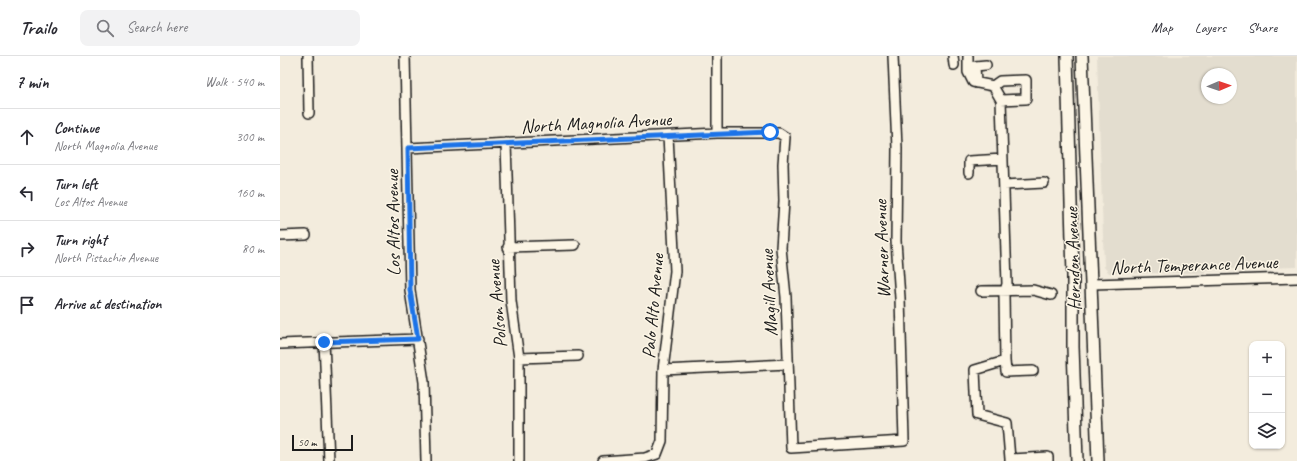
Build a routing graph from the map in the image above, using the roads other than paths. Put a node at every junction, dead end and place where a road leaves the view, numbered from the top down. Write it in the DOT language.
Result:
graph roads {
  1 [pos="308,56"];
  2 [pos="405,56"];
  3 [pos="717,56"];
  4 [pos="893,56"];
  5 [pos="968,56"];
  6 [pos="1067,56"];
  7 [pos="1075,56"];
  8 [pos="1082,56"];
  9 [pos="986,65"];
  10 [pos="974,82"];
  11 [pos="993,86"];
  12 [pos="1000,100"];
  13 [pos="309,113"];
  14 [pos="717,133"];
  15 [pos="668,136"];
  16 [pos="785,137"];
  17 [pos="1086,140"];
  18 [pos="506,143"];
  19 [pos="408,148"];
  20 [pos="1003,159"];
  21 [pos="969,173"];
  22 [pos="1044,183"];
  23 [pos="1004,184"];
  24 [pos="306,235"];
  25 [pos="280,236"];
  26 [pos="574,245"];
  27 [pos="508,247"];
  28 [pos="1297,278"];
  29 [pos="1092,284"];
  30 [pos="1005,290"];
  31 [pos="981,291"];
  32 [pos="1051,296"];
  33 [pos="418,339"];
  34 [pos="324,342"];
  35 [pos="280,344"];
  36 [pos="578,356"];
  37 [pos="518,358"];
  38 [pos="1005,361"];
  39 [pos="788,364"];
  40 [pos="663,370"];
  41 [pos="1033,371"];
  42 [pos="791,448"];
  43 [pos="1010,460"];
  44 [pos="329,461"];
  45 [pos="426,461"];
  46 [pos="519,461"];
  47 [pos="603,461"];
  48 [pos="1048,461"];
  49 [pos="1077,461"];
  50 [pos="1098,461"];
  1 -- 13 [label="street"];
  2 -- 19 [label="street, Los Altos Avenue"];
  3 -- 14 [label="street"];
  4 -- 42 [label="street, Warner Avenue"];
  5 -- 10 [label="street"];
  6 -- 49 [label="main road, Herndon Avenue"];
  7 -- 17 [label="main road"];
  8 -- 17 [label="main road, Herndon Avenue"];
  9 -- 10 [label="street"];
  10 -- 11 [label="street"];
  11 -- 12 [label="street"];
  11 -- 12 [label="street"];
  12 -- 20 [label="street"];
  14 -- 15 [label="street, North Magnolia Avenue"];
  14 -- 16 [label="street, North Magnolia Avenue"];
  15 -- 18 [label="street, North Magnolia Avenue"];
  15 -- 40 [label="street, Palo Alto Avenue"];
  16 -- 39 [label="street, Magill Avenue"];
  17 -- 29 [label="main road, Herndon Avenue"];
  18 -- 19 [label="street, North Magnolia Avenue"];
  18 -- 27 [label="street, Polson Avenue"];
  19 -- 33 [label="street, Los Altos Avenue"];
  20 -- 21 [label="street"];
  20 -- 23 [label="street"];
  22 -- 23 [label="street"];
  23 -- 30 [label="street"];
  24 -- 25 [label="street"];
  26 -- 27 [label="street"];
  27 -- 37 [label="street, Polson Avenue"];
  28 -- 29 [label="street, North Temperance Avenue"];
  29 -- 50 [label="main road, Herndon Avenue"];
  30 -- 31 [label="street"];
  30 -- 32 [label="street"];
  30 -- 38 [label="street"];
  33 -- 34 [label="street"];
  33 -- 45 [label="street, Los Altos Avenue"];
  34 -- 35 [label="street"];
  34 -- 44 [label="street"];
  36 -- 37 [label="street"];
  37 -- 46 [label="street, Polson Avenue"];
  38 -- 41 [label="street"];
  38 -- 43 [label="street"];
  39 -- 40 [label="street"];
  39 -- 42 [label="street, Magill Avenue"];
  40 -- 47 [label="street, Palo Alto Avenue"];
  43 -- 48 [label="street"];
}
